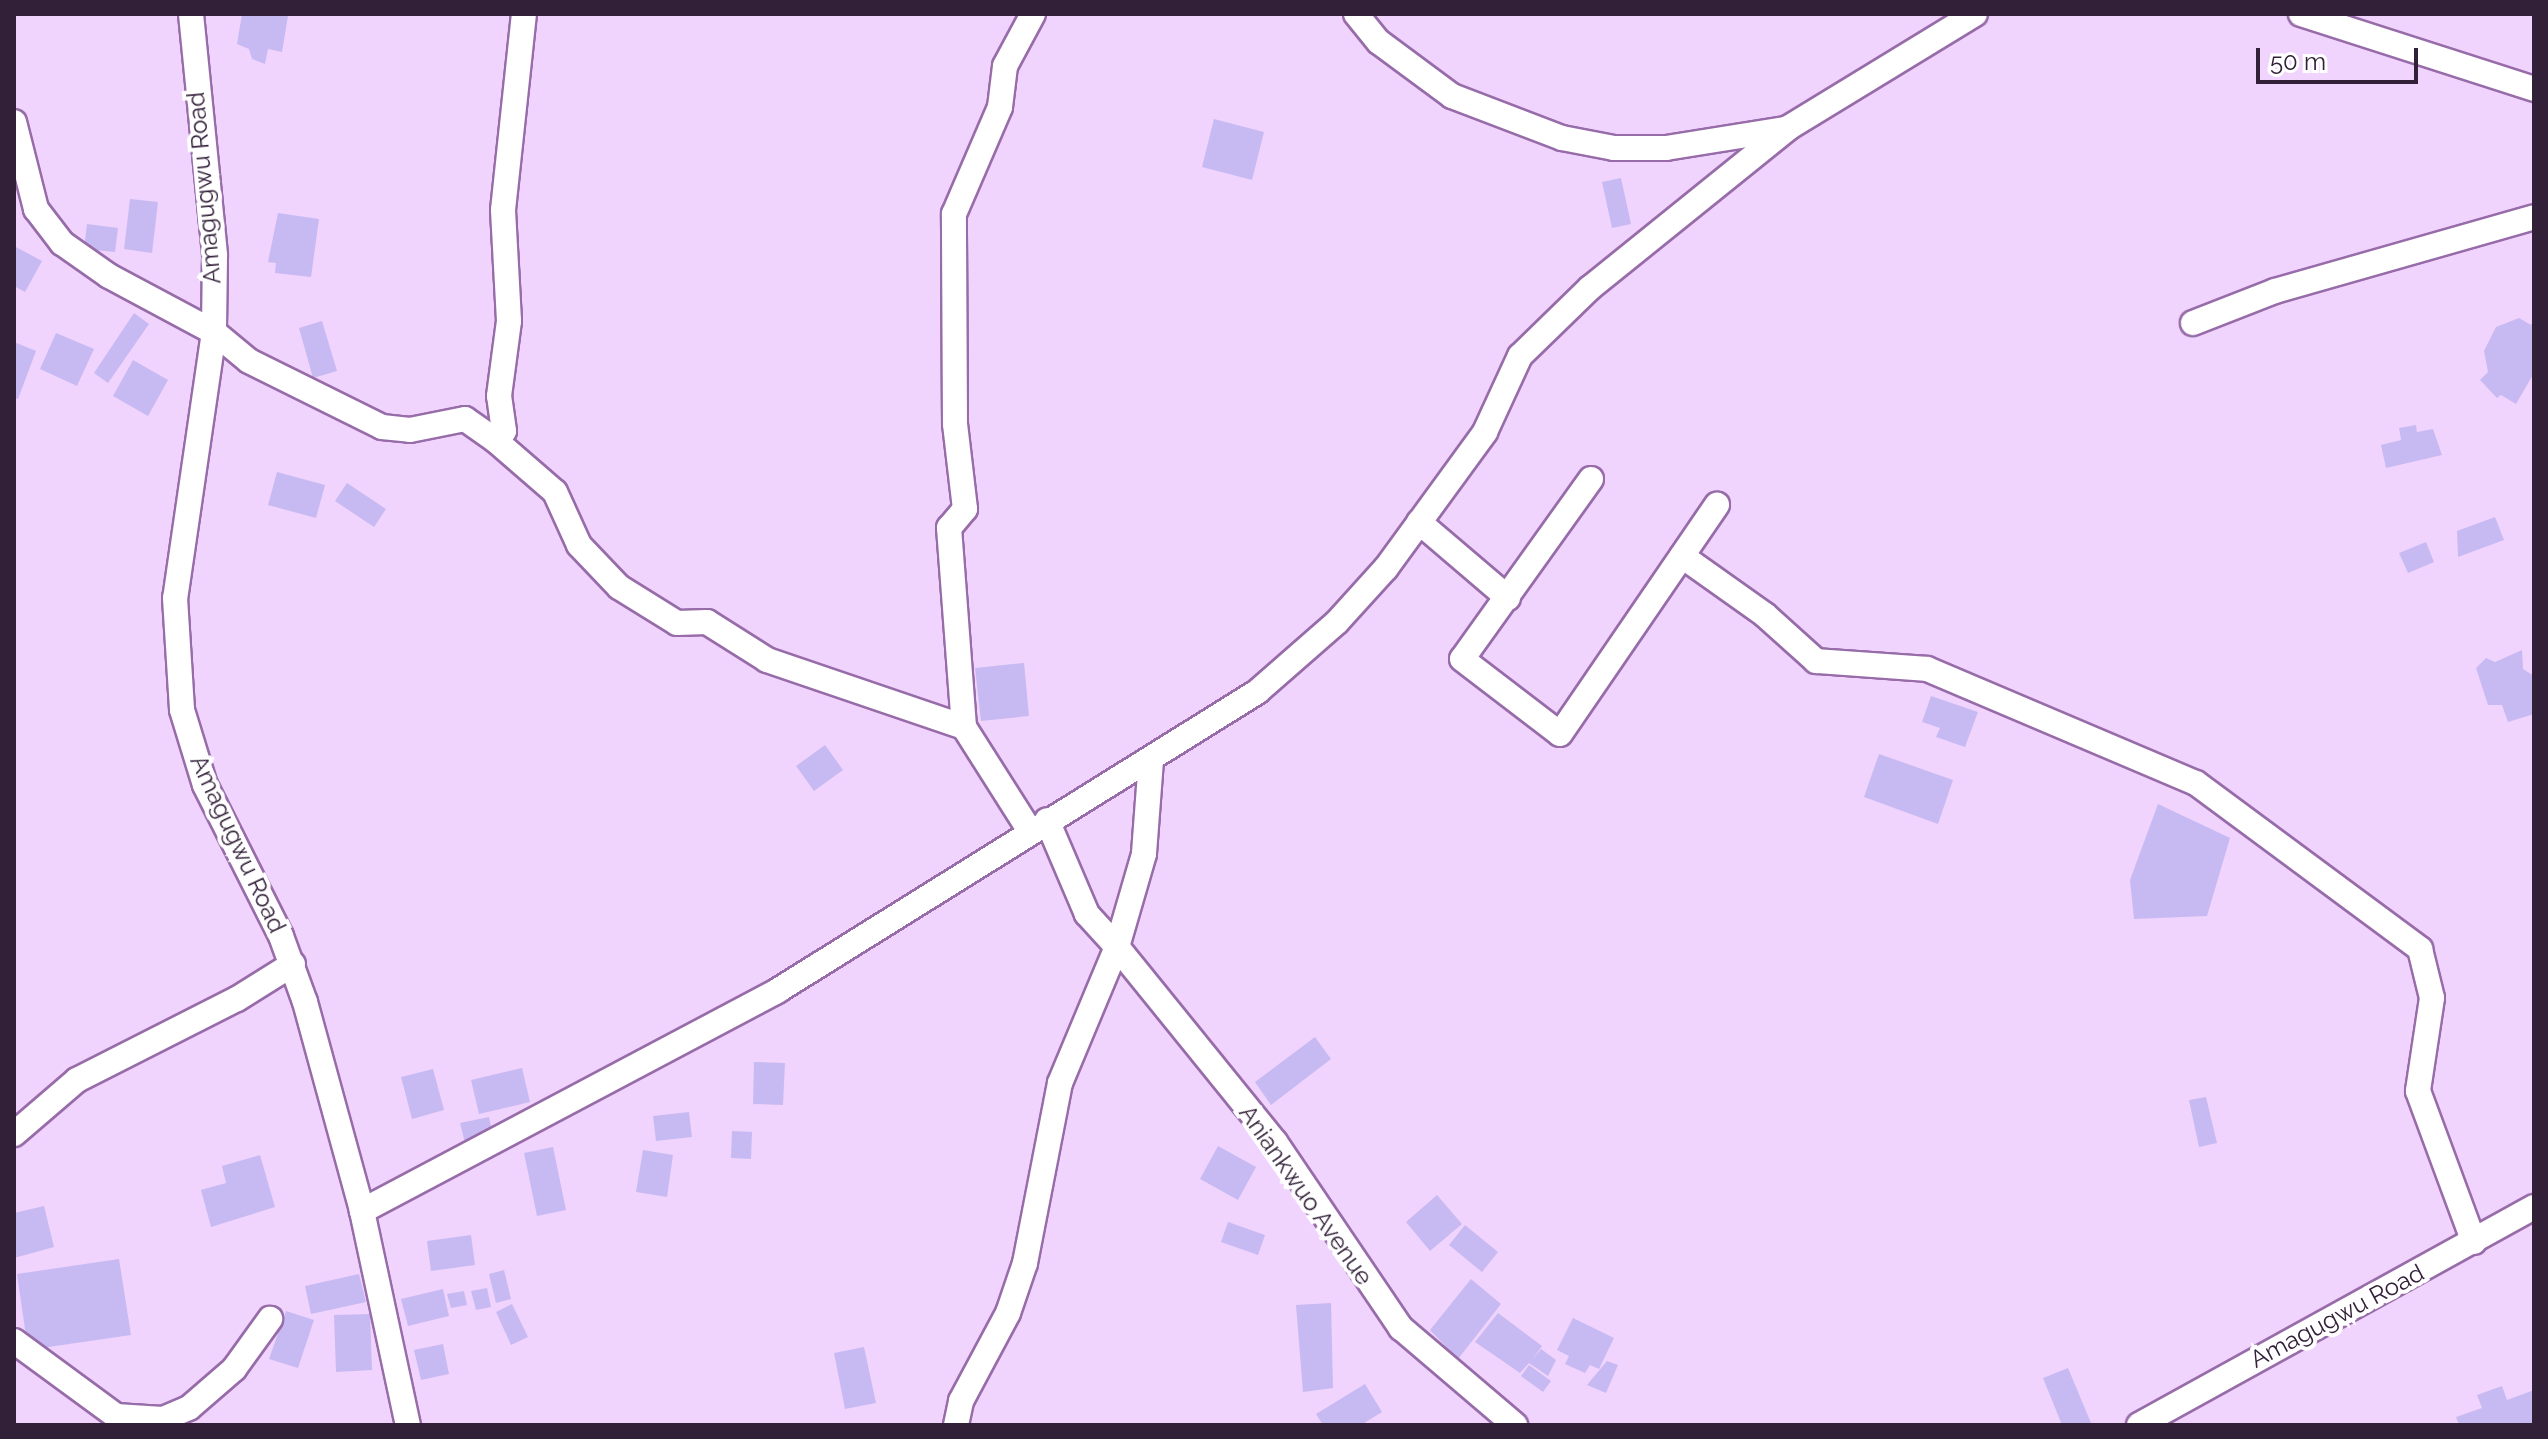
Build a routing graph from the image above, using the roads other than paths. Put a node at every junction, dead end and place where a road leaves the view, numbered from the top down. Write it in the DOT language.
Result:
graph roads {
  1 [pos="191,14"];
  2 [pos="524,14"];
  3 [pos="1033,14"];
  4 [pos="1356,14"];
  5 [pos="1975,14"];
  6 [pos="2301,14"];
  7 [pos="2534,89"];
  8 [pos="14,122"];
  9 [pos="1788,128"];
  10 [pos="2534,217"];
  11 [pos="2193,323"];
  12 [pos="214,332"];
  13 [pos="495,440"];
  14 [pos="1591,479"];
  15 [pos="1717,505"];
  16 [pos="1419,522"];
  17 [pos="1682,556"];
  18 [pos="1508,598"];
  19 [pos="964,727"];
  20 [pos="1151,760"];
  21 [pos="1038,826"];
  22 [pos="1117,947"];
  23 [pos="293,964"];
  24 [pos="14,1134"];
  25 [pos="2534,1207"];
  26 [pos="362,1211"];
  27 [pos="2474,1242"];
  28 [pos="270,1319"];
  29 [pos="14,1341"];
  30 [pos="1501,1421"];
  31 [pos="408,1425"];
  32 [pos="956,1425"];
  33 [pos="2139,1425"];
  1 -- 12 [label="street, Amagugwu Road"];
  2 -- 13 [label="street"];
  3 -- 19 [label="street"];
  4 -- 9 [label="street"];
  5 -- 9 [label="street"];
  6 -- 7 [label="street"];
  8 -- 12 [label="street"];
  9 -- 16 [label="street"];
  10 -- 11 [label="street"];
  12 -- 13 [label="street"];
  12 -- 23 [label="street, Amagugwu Road"];
  13 -- 19 [label="street"];
  14 -- 18 [label="street"];
  15 -- 17 [label="street"];
  16 -- 18 [label="street"];
  16 -- 20 [label="street"];
  17 -- 18 [label="street"];
  17 -- 27 [label="street"];
  19 -- 21 [label="street, Aniankwuo Avenue"];
  20 -- 21 [label="street"];
  20 -- 22 [label="street"];
  21 -- 22 [label="street, Aniankwuo Avenue"];
  21 -- 26 [label="street"];
  22 -- 30 [label="street, Aniankwuo Avenue"];
  22 -- 32 [label="street"];
  23 -- 24 [label="street"];
  23 -- 26 [label="street, Amagugwu Road"];
  25 -- 27 [label="street, Amagugwu Road"];
  26 -- 31 [label="street, Amagugwu Road"];
  27 -- 33 [label="street, Amagugwu Road"];
  28 -- 29 [label="street"];
}
